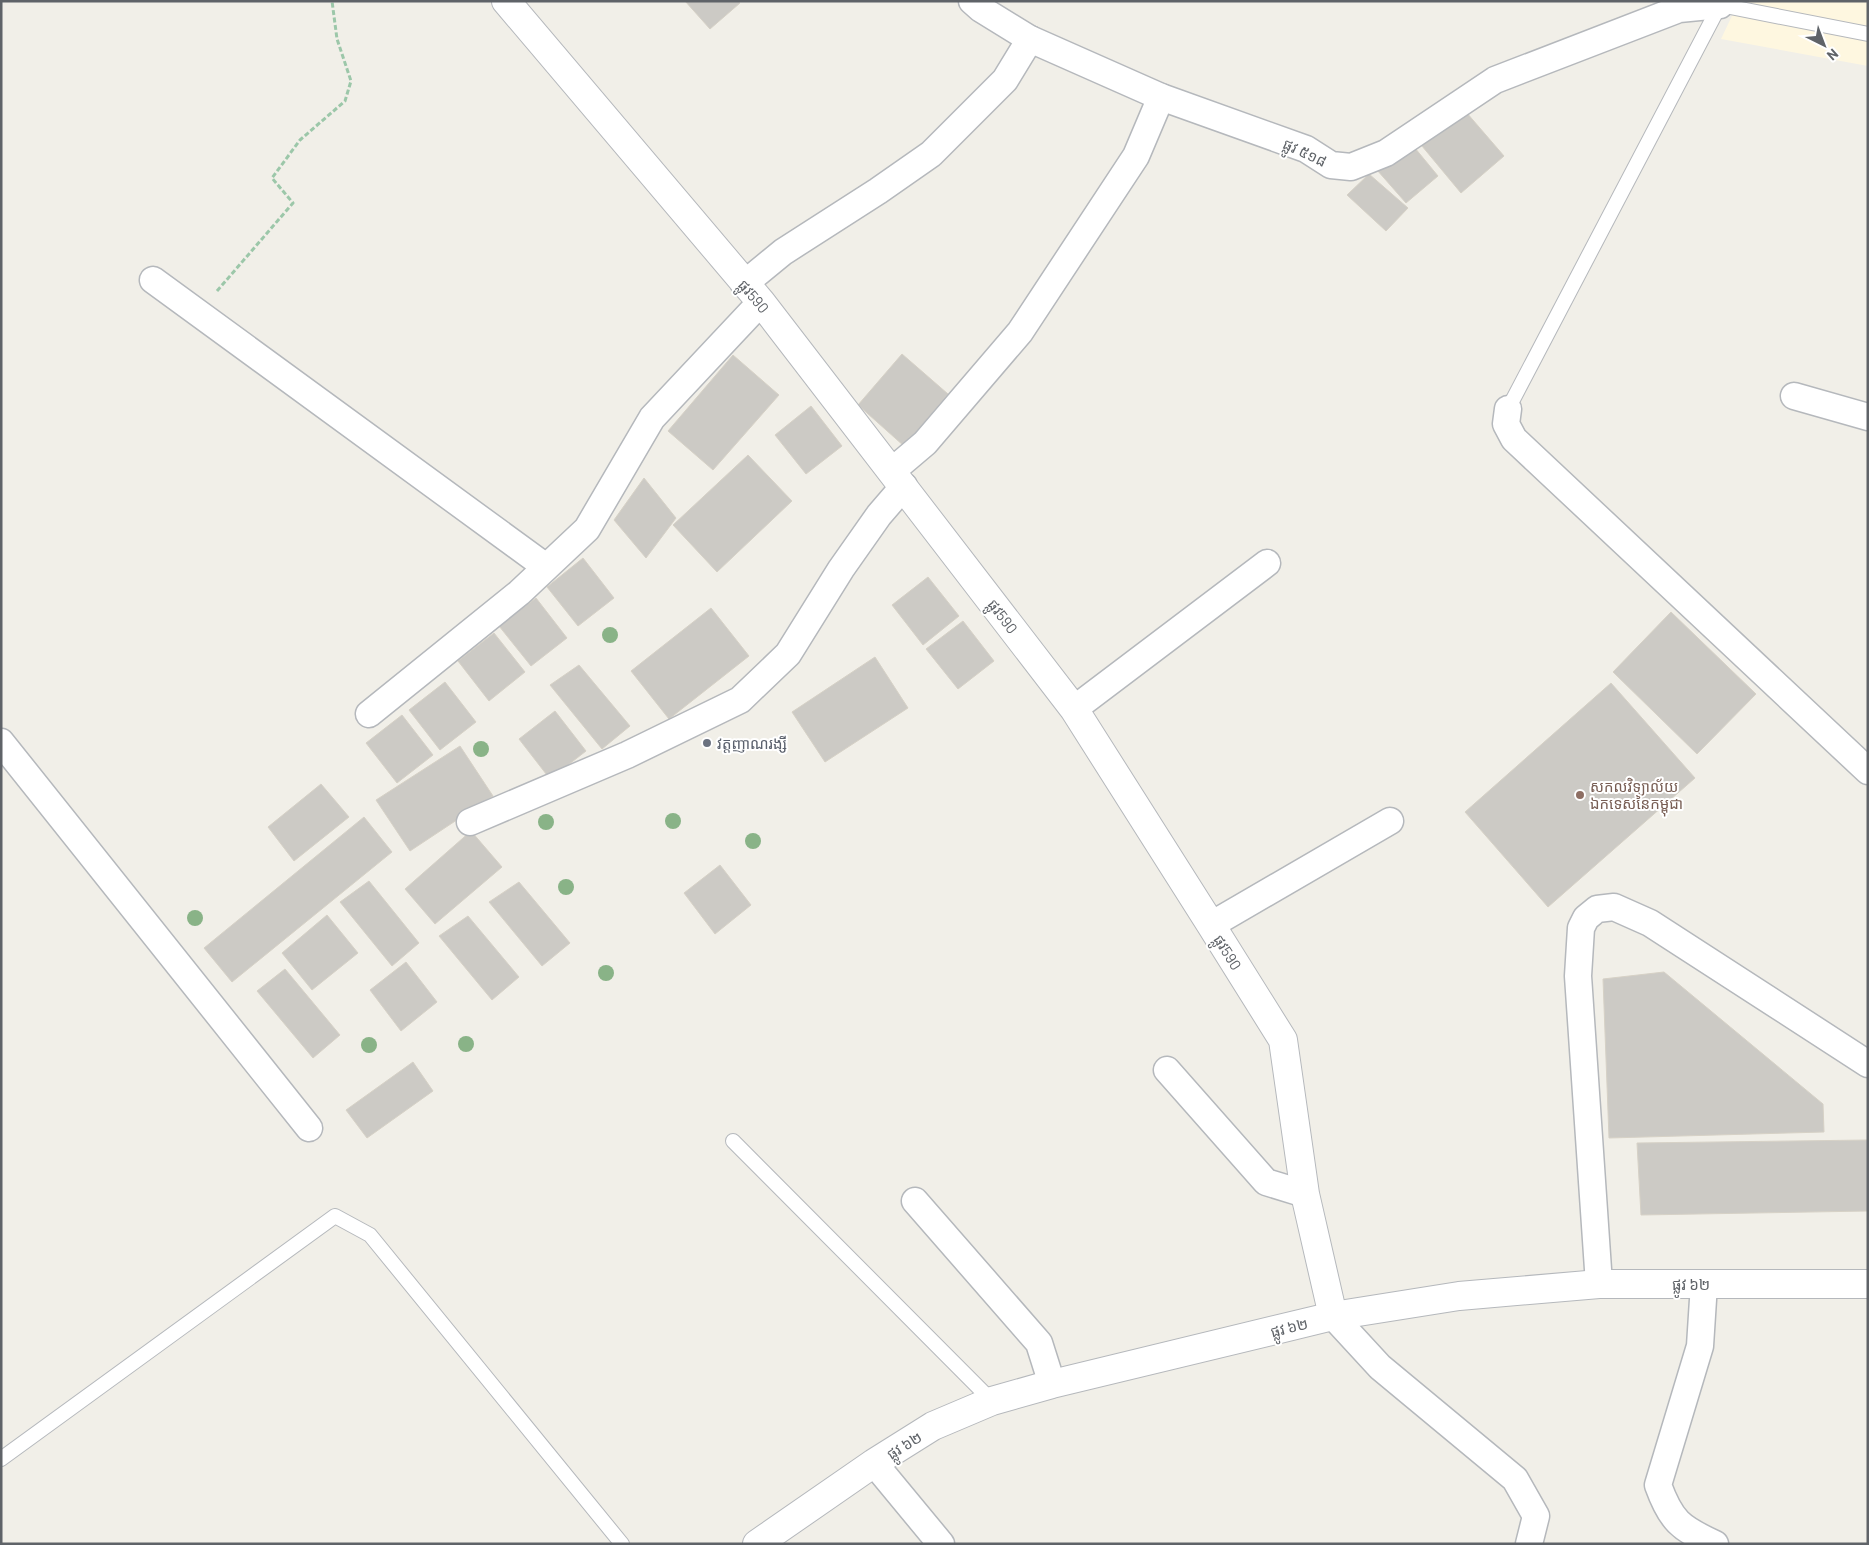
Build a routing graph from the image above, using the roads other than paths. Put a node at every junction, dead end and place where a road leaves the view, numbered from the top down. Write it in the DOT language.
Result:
graph roads {
  1 [pos="506,1"];
  2 [pos="972,1"];
  3 [pos="1721,3"];
  4 [pos="1868,34"];
  5 [pos="1030,38"];
  6 [pos="1160,97"];
  7 [pos="153,280"];
  8 [pos="752,293"];
  9 [pos="1794,396"];
  10 [pos="1508,409"];
  11 [pos="1868,417"];
  12 [pos="898,479"];
  13 [pos="1267,563"];
  14 [pos="546,568"];
  15 [pos="1074,709"];
  16 [pos="369,714"];
  17 [pos="1,742"];
  18 [pos="1868,771"];
  19 [pos="1390,821"];
  20 [pos="470,822"];
  21 [pos="1212,925"];
  22 [pos="1868,1064"];
  23 [pos="1167,1070"];
  24 [pos="309,1128"];
  25 [pos="733,1141"];
  26 [pos="1304,1194"];
  27 [pos="915,1201"];
  28 [pos="1599,1284"];
  29 [pos="1704,1284"];
  30 [pos="1868,1284"];
  31 [pos="1332,1316"];
  32 [pos="1052,1384"];
  33 [pos="992,1401"];
  34 [pos="1,1459"];
  35 [pos="874,1463"];
  36 [pos="622,1544"];
  37 [pos="757,1544"];
  38 [pos="941,1544"];
  39 [pos="1529,1544"];
  40 [pos="1715,1544"];
  1 -- 8 [label="street, ផ្លូវ590"];
  2 -- 5 [label="street, ផ្លូវ ៥១៨"];
  3 -- 4 [label="lane"];
  3 -- 6 [label="street, ផ្លូវ ៥១៨"];
  3 -- 10 [label="lane"];
  5 -- 6 [label="street, ផ្លូវ ៥១៨"];
  5 -- 8 [label="street"];
  6 -- 12 [label="street"];
  7 -- 14 [label="street"];
  8 -- 12 [label="street, ផ្លូវ590"];
  8 -- 14 [label="street"];
  9 -- 11 [label="street"];
  10 -- 18 [label="street"];
  12 -- 15 [label="street, ផ្លូវ590"];
  12 -- 20 [label="street"];
  13 -- 15 [label="street"];
  14 -- 16 [label="street"];
  15 -- 21 [label="street, ផ្លូវ590"];
  17 -- 24 [label="street"];
  19 -- 21 [label="street"];
  21 -- 26 [label="street, ផ្លូវ590"];
  22 -- 28 [label="street"];
  23 -- 26 [label="street"];
  25 -- 33 [label="lane"];
  26 -- 31 [label="street, ផ្លូវ590"];
  27 -- 32 [label="street"];
  28 -- 29 [label="street, ផ្លូវ ៦២"];
  28 -- 31 [label="street, ផ្លូវ ៦២"];
  29 -- 30 [label="street, ផ្លូវ ៦២"];
  29 -- 40 [label="street"];
  31 -- 32 [label="street, ផ្លូវ ៦២"];
  31 -- 39 [label="street"];
  32 -- 33 [label="street, ផ្លូវ ៦២"];
  33 -- 35 [label="street, ផ្លូវ ៦២"];
  34 -- 36 [label="lane"];
  35 -- 37 [label="street, ផ្លូវ ៦២"];
  35 -- 38 [label="street"];
}
